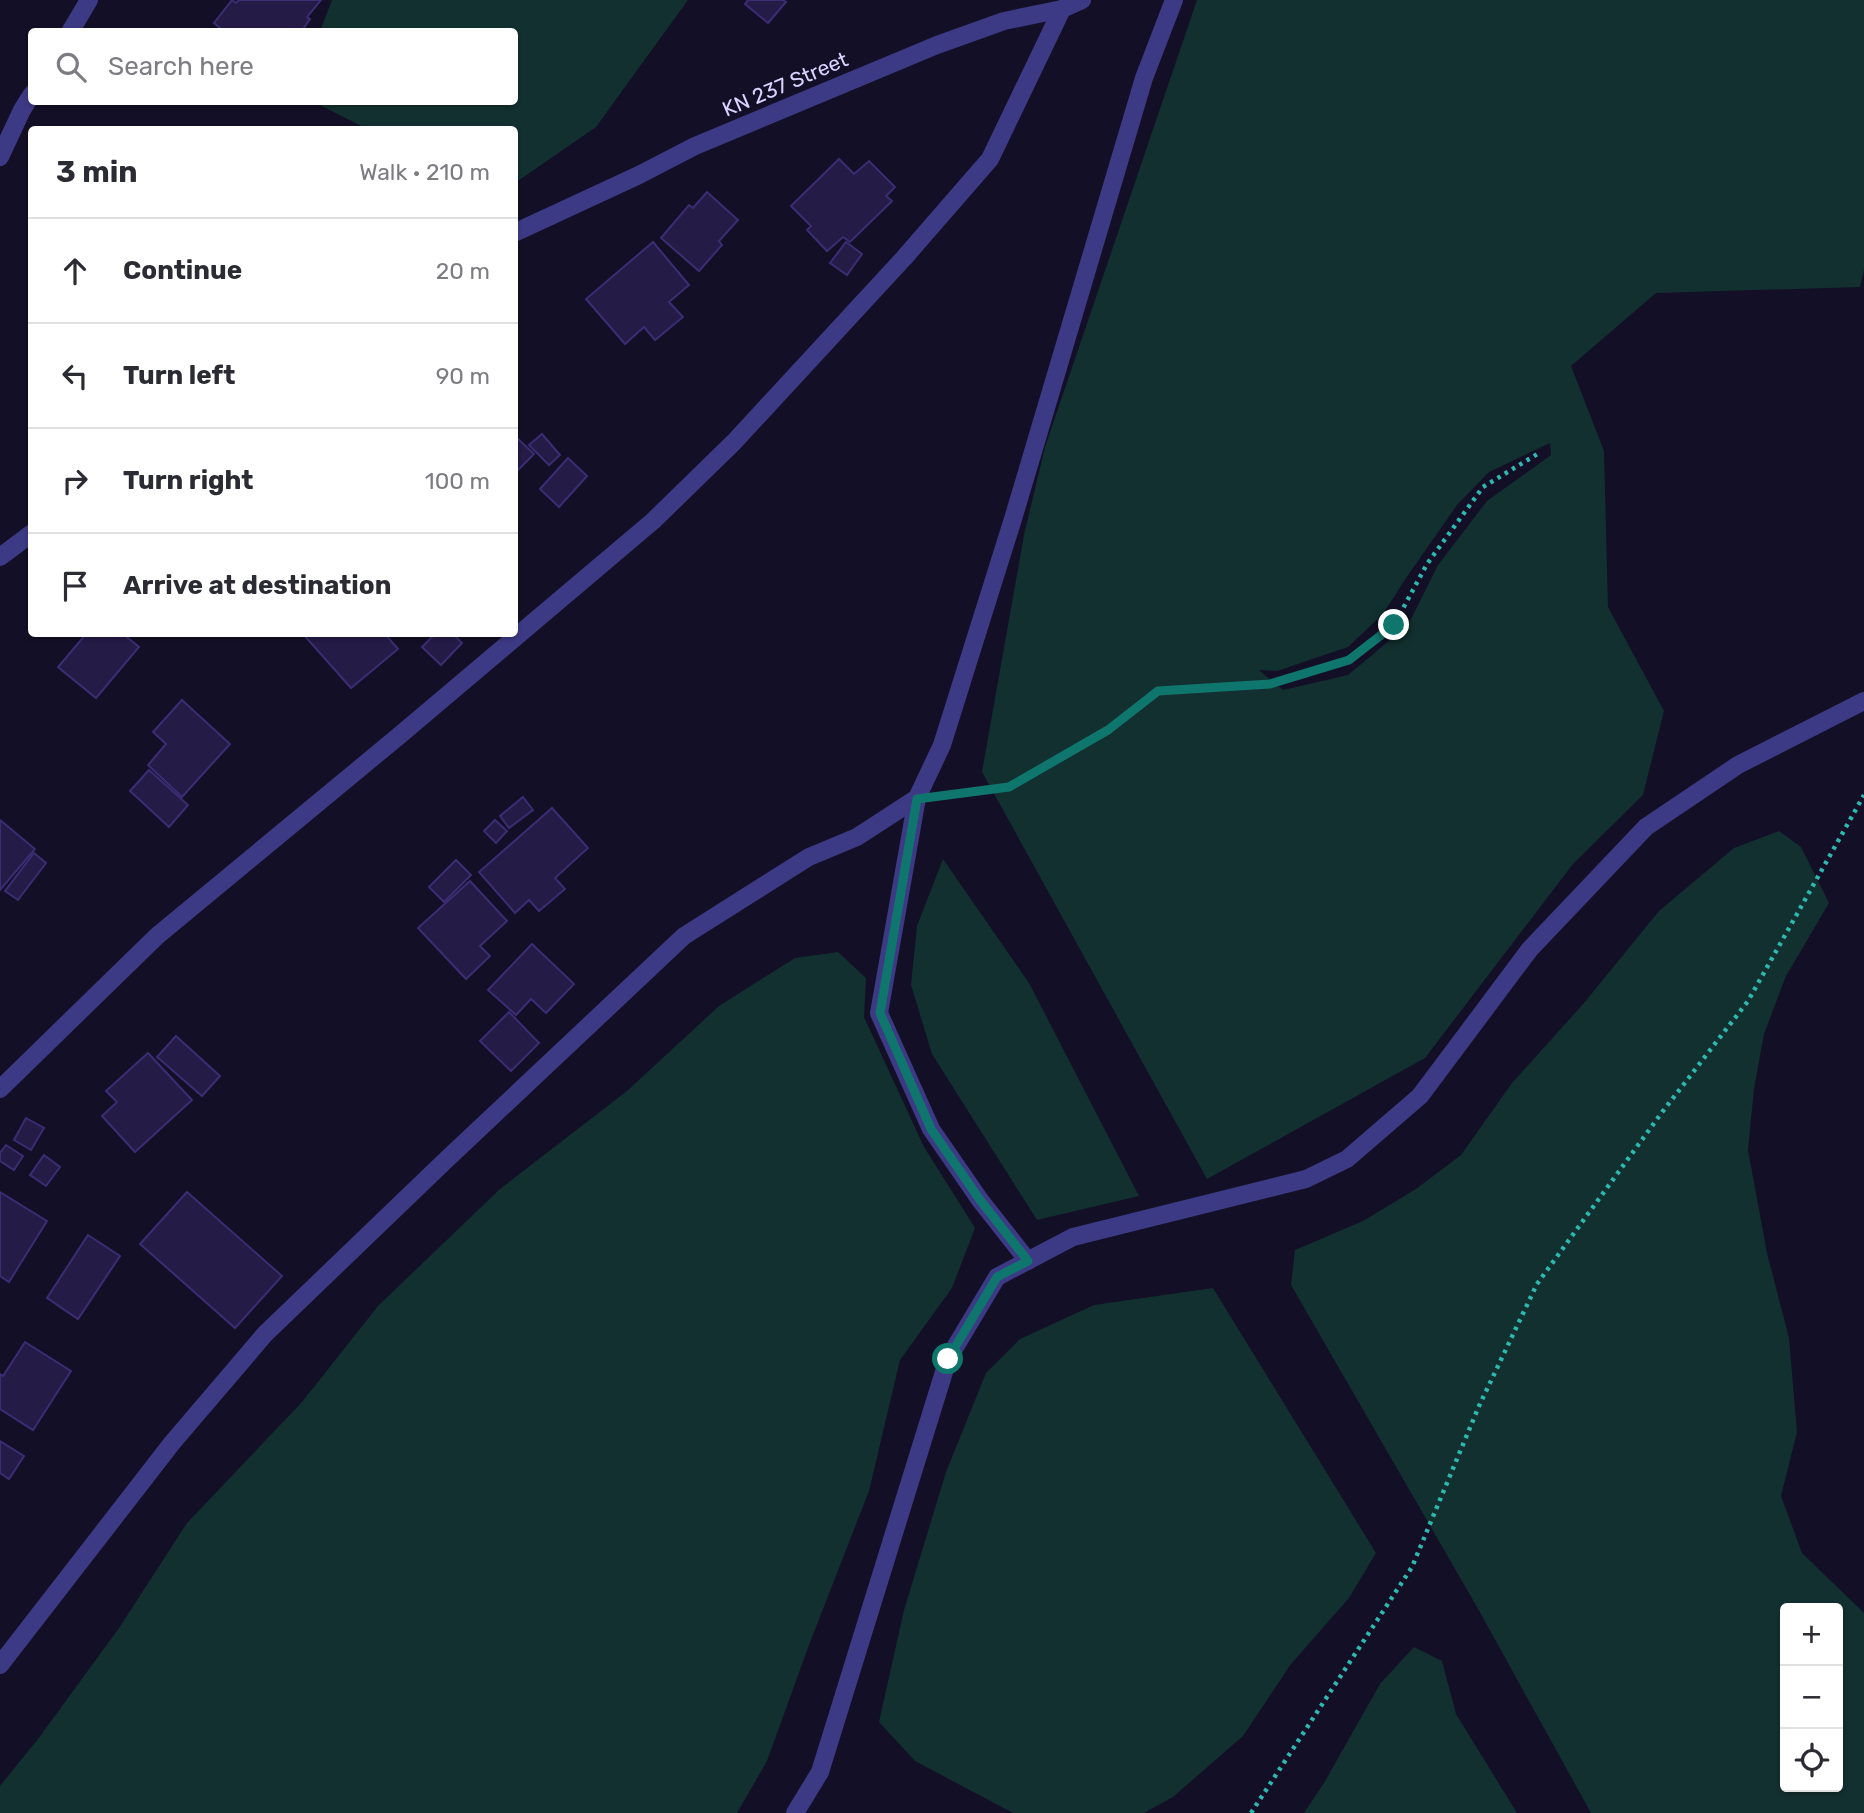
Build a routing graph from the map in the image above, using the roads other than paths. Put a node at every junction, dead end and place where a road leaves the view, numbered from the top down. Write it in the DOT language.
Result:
graph roads {
  1 [pos="89,0"];
  2 [pos="1082,0"];
  3 [pos="1174,0"];
  4 [pos="1062,9"];
  5 [pos="72,28"];
  6 [pos="28,100"];
  7 [pos="0,157"];
  8 [pos="518,231"];
  9 [pos="28,536"];
  10 [pos="0,557"];
  11 [pos="518,635"];
  12 [pos="515,637"];
  13 [pos="1864,701"];
  14 [pos="917,799"];
  15 [pos="0,1089"];
  16 [pos="1028,1261"];
  17 [pos="0,1665"];
  18 [pos="795,1813"];
  1 -- 5 [label="street"];
  2 -- 4 [label="street, KN 237 Street"];
  3 -- 14 [label="street"];
  4 -- 8 [label="street, KN 237 Street"];
  4 -- 11 [label="street"];
  6 -- 7 [label="street"];
  9 -- 10 [label="street"];
  12 -- 15 [label="street"];
  13 -- 16 [label="street"];
  14 -- 16 [label="street"];
  14 -- 17 [label="street"];
  16 -- 18 [label="street"];
}
